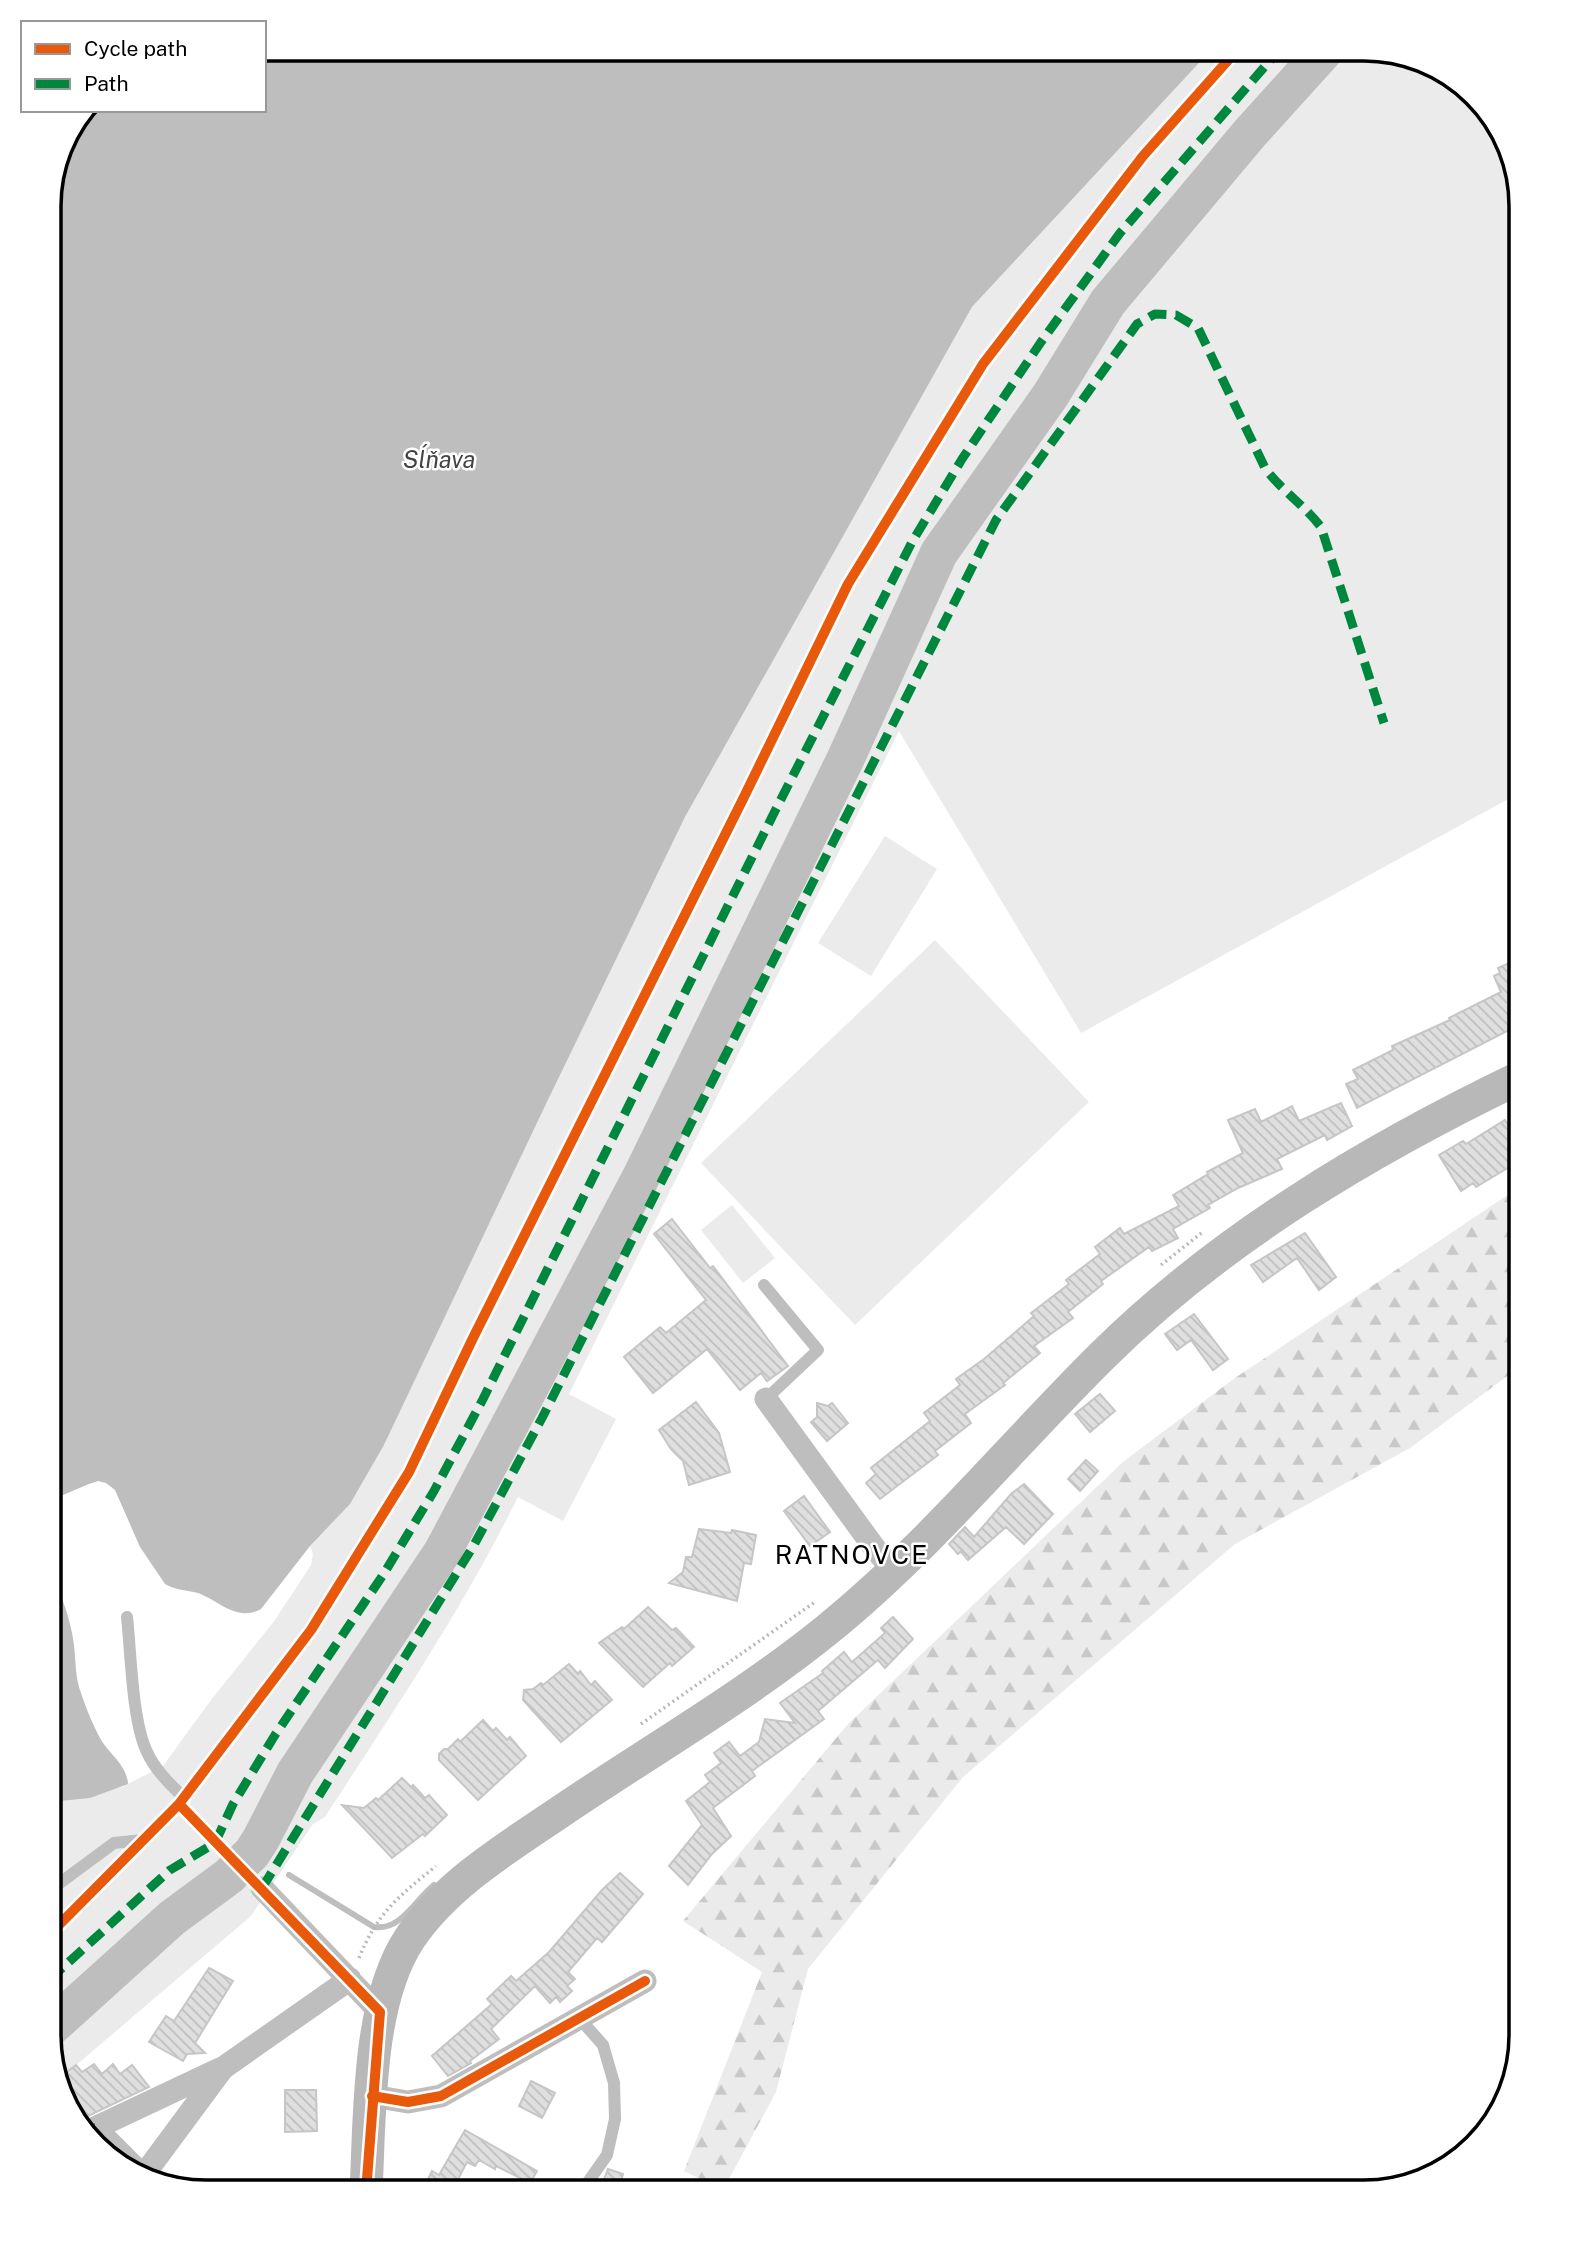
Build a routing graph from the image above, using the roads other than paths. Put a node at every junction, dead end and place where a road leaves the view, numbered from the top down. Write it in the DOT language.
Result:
graph roads {
  1 [pos="1226,62"];
  2 [pos="1509,1069"];
  3 [pos="764,1285"];
  4 [pos="766,1399"];
  5 [pos="894,1571"];
  6 [pos="127,1617"];
  7 [pos="181,1801"];
  8 [pos="142,1840"];
  9 [pos="61,1882"];
  10 [pos="256,1882"];
  11 [pos="61,1923"];
  12 [pos="350,1979"];
  13 [pos="645,1981"];
  14 [pos="380,2011"];
  15 [pos="579,2018"];
  16 [pos="223,2068"];
  17 [pos="372,2096"];
  18 [pos="95,2128"];
  19 [pos="97,2130"];
  20 [pos="112,2145"];
  21 [pos="148,2168"];
  22 [pos="367,2179"];
  23 [pos="590,2179"];
  1 -- 7 [label="lane"];
  2 -- 5 [label="main road"];
  3 -- 4 [label="lane"];
  4 -- 5 [label="street"];
  5 -- 14 [label="main road"];
  6 -- 7 [label="lane"];
  7 -- 8 [label="lane"];
  7 -- 10 [label="lane"];
  8 -- 9 [label="lane"];
  8 -- 11 [label="lane"];
  10 -- 12 [label="street"];
  12 -- 14 [label="street"];
  12 -- 16 [label="street"];
  13 -- 15 [label="street"];
  14 -- 17 [label="main road"];
  15 -- 17 [label="street"];
  15 -- 23 [label="lane"];
  16 -- 18 [label="street"];
  16 -- 21 [label="street"];
  17 -- 22 [label="main road"];
  19 -- 20 [label="street"];
}
